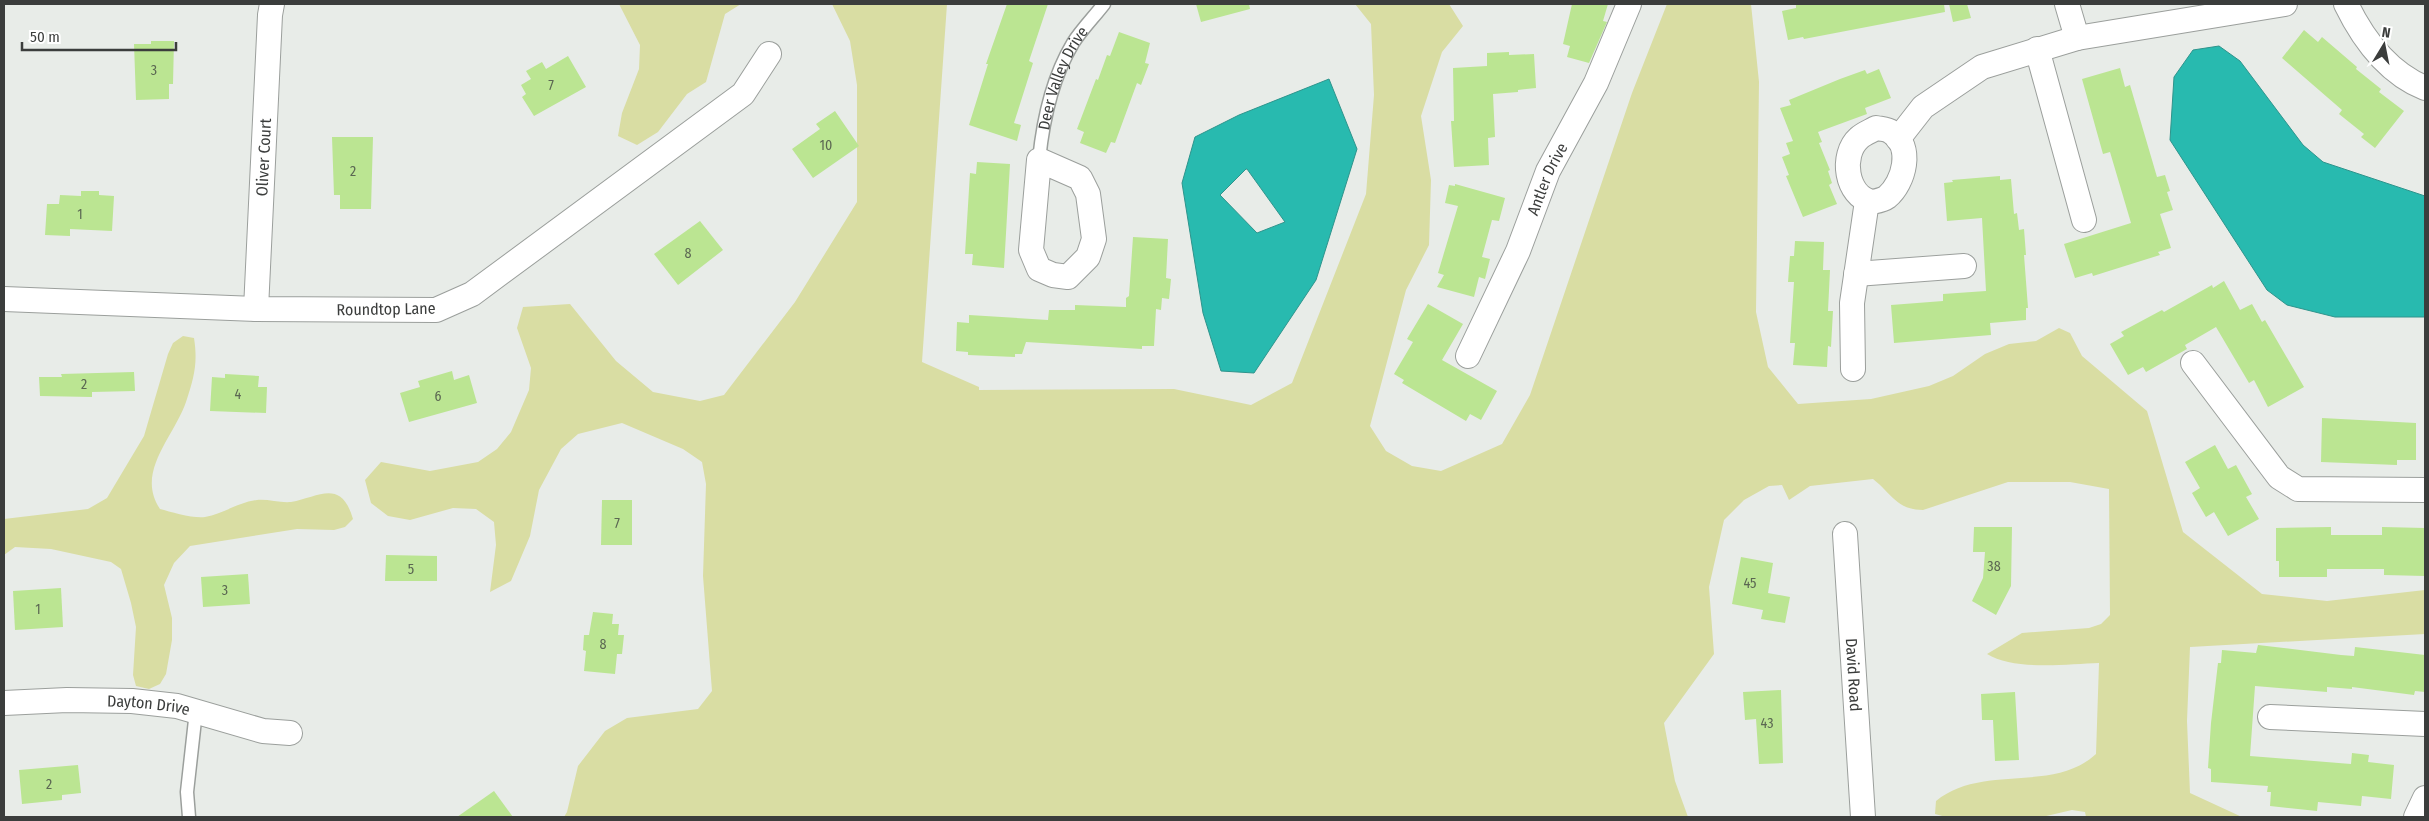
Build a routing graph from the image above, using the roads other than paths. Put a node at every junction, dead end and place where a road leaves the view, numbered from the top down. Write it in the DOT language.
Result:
graph roads {
  1 [pos="272,4"];
  2 [pos="1104,4"];
  3 [pos="1629,4"];
  4 [pos="2067,4"];
  5 [pos="2285,4"];
  6 [pos="2346,4"];
  7 [pos="2076,38"];
  8 [pos="2037,48"];
  9 [pos="768,54"];
  10 [pos="2425,88"];
  11 [pos="1898,139"];
  12 [pos="1039,160"];
  13 [pos="1867,201"];
  14 [pos="2084,220"];
  15 [pos="1964,266"];
  16 [pos="1856,274"];
  17 [pos="4,299"];
  18 [pos="256,309"];
  19 [pos="1468,356"];
  20 [pos="2193,363"];
  21 [pos="1853,369"];
  22 [pos="2425,490"];
  23 [pos="1845,534"];
  24 [pos="4,703"];
  25 [pos="196,712"];
  26 [pos="2270,717"];
  27 [pos="2425,724"];
  28 [pos="290,733"];
  29 [pos="2425,798"];
  30 [pos="189,817"];
  31 [pos="1863,817"];
  32 [pos="2416,817"];
  1 -- 18 [label="street, Oliver Court"];
  2 -- 12 [label="lane, Deer Valley Drive"];
  3 -- 19 [label="street, Antler Drive"];
  4 -- 7 [label="street"];
  5 -- 7 [label="street"];
  6 -- 10 [label="street"];
  7 -- 8 [label="street"];
  8 -- 11 [label="street"];
  8 -- 14 [label="street"];
  9 -- 18 [label="street, Roundtop Lane"];
  11 -- 13 [label="street"];
  11 -- 13 [label="street"];
  13 -- 16 [label="street"];
  15 -- 16 [label="street"];
  16 -- 21 [label="street"];
  17 -- 18 [label="street, Roundtop Lane"];
  20 -- 22 [label="street"];
  23 -- 31 [label="street, David Road"];
  24 -- 25 [label="street, Dayton Drive"];
  25 -- 28 [label="street, Dayton Drive"];
  25 -- 30 [label="lane"];
  26 -- 27 [label="street"];
  29 -- 32 [label="street"];
}
